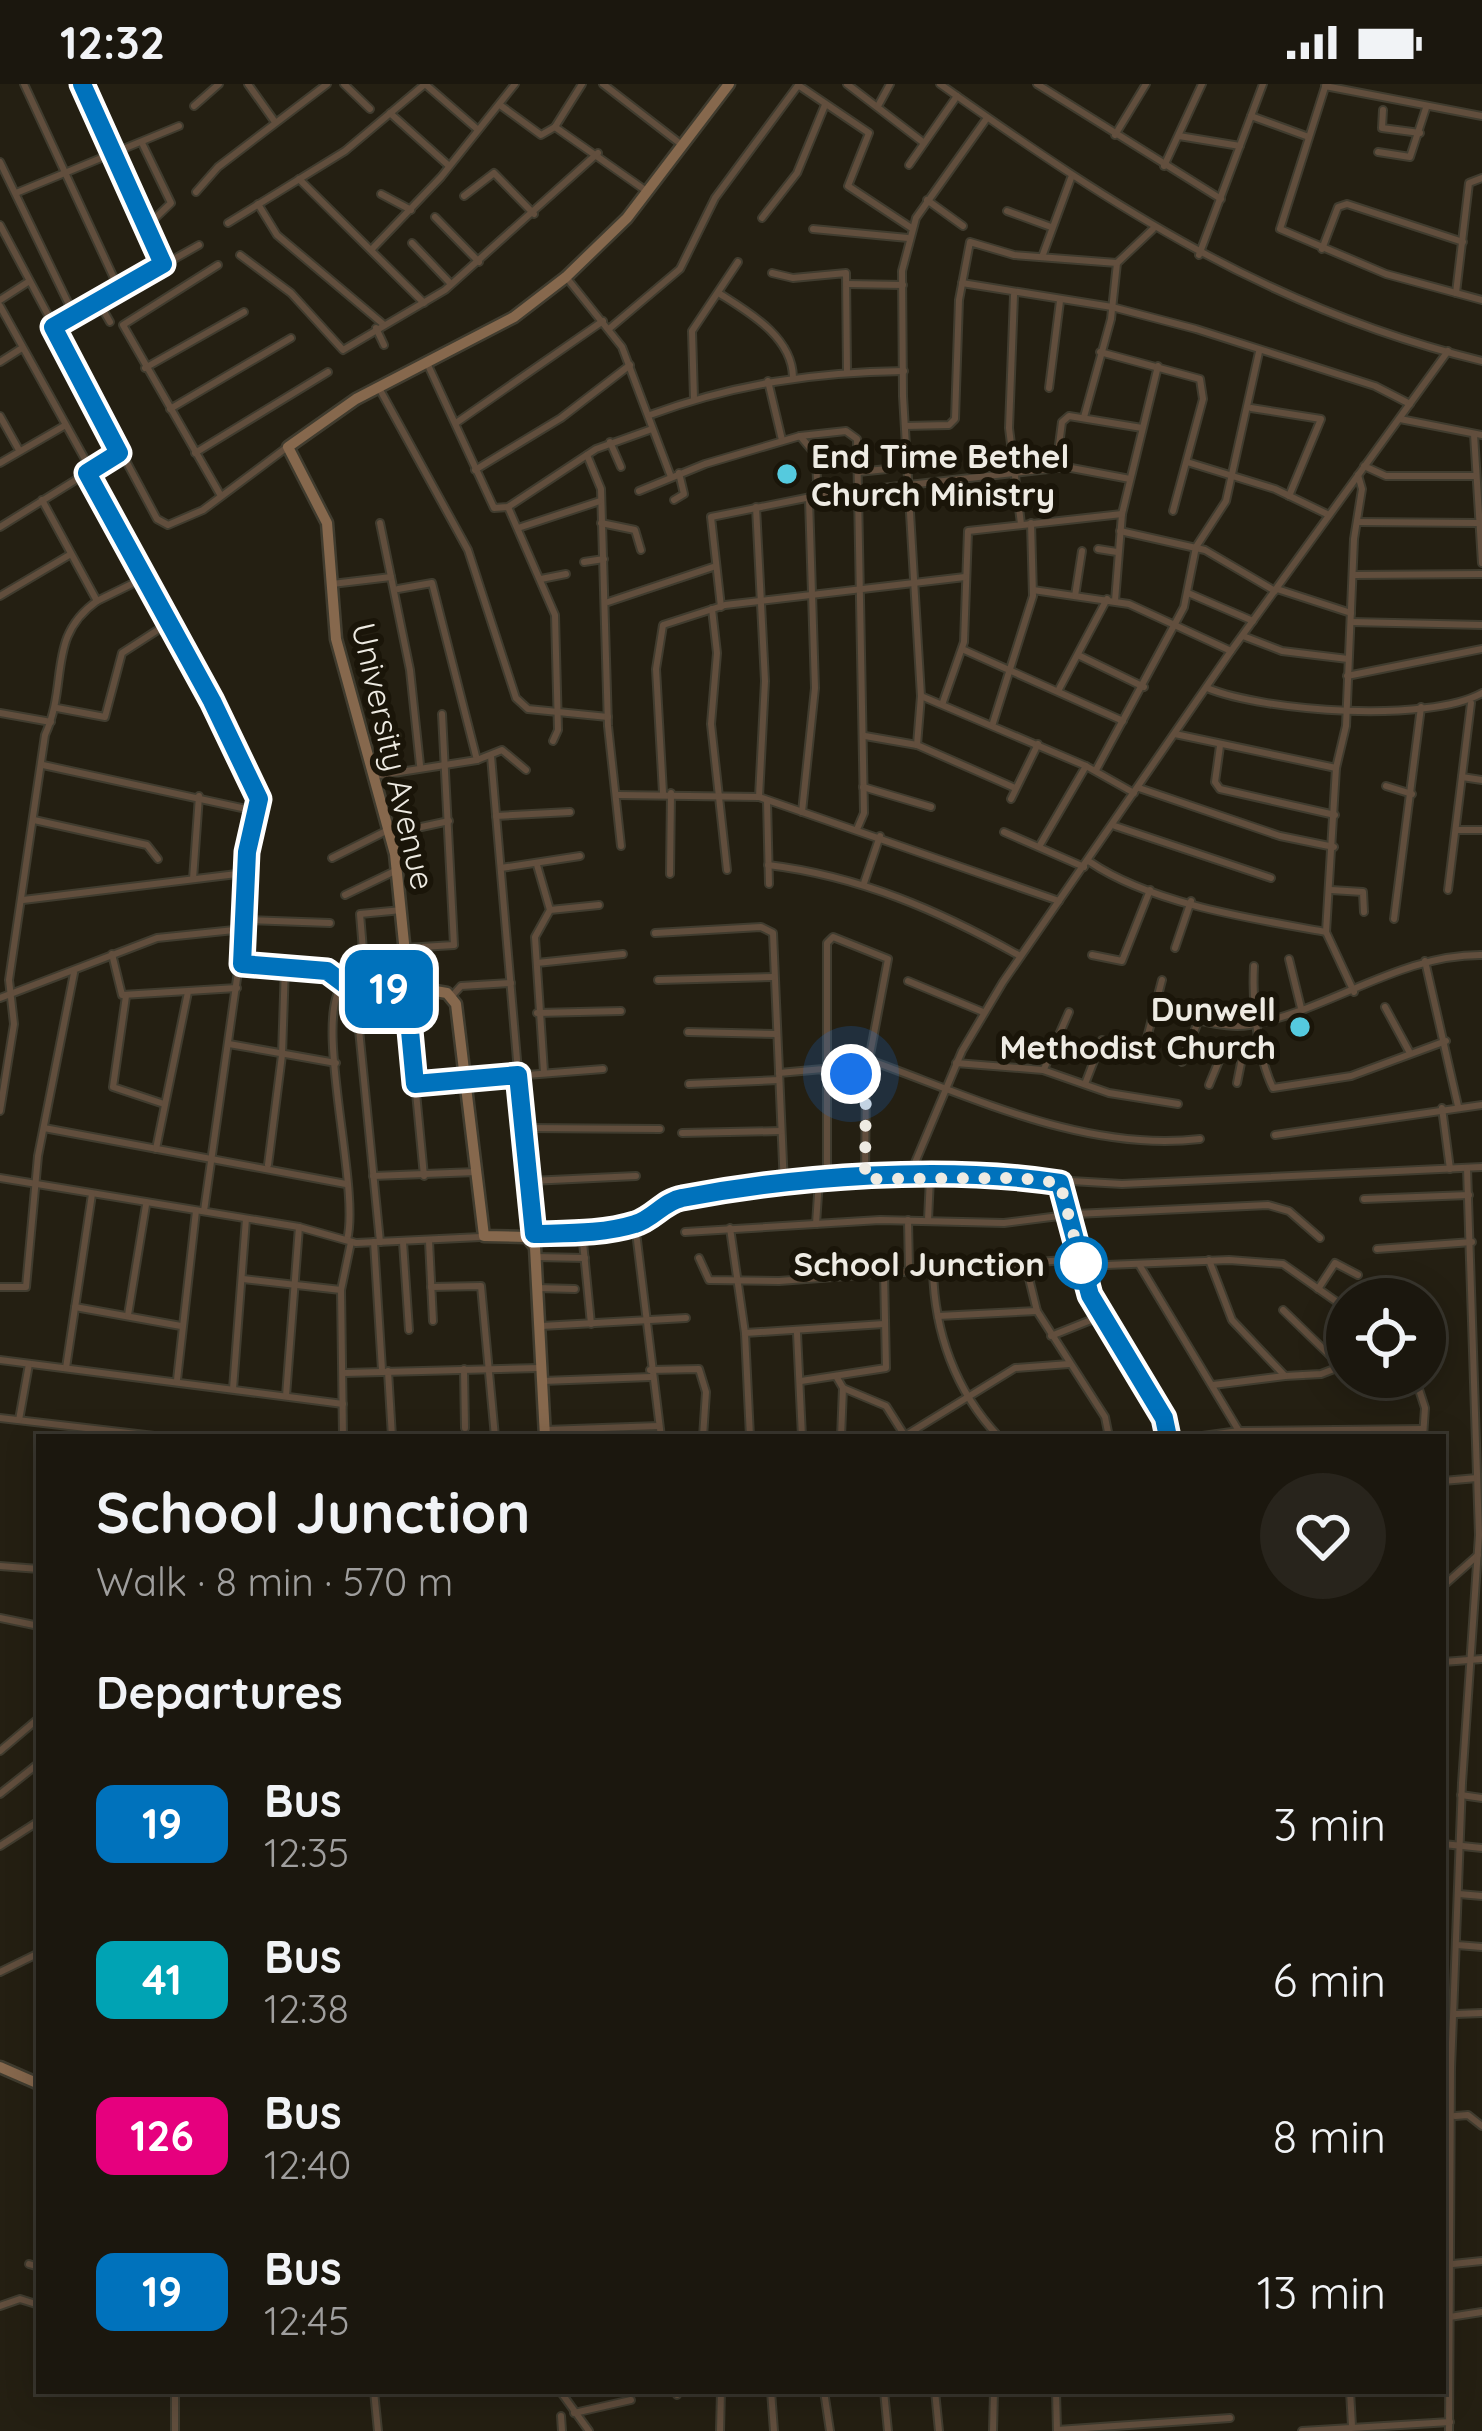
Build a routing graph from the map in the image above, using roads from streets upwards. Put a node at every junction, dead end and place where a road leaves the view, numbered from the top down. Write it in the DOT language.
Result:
graph roads {
  1 [pos="24,84"];
  2 [pos="82,84"];
  3 [pos="219,84"];
  4 [pos="248,84"];
  5 [pos="327,84"];
  6 [pos="344,84"];
  7 [pos="425,84"];
  8 [pos="515,84"];
  9 [pos="581,84"];
  10 [pos="603,84"];
  11 [pos="729,84"];
  12 [pos="847,84"];
  13 [pos="890,84"];
  14 [pos="940,84"];
  15 [pos="1037,84"];
  16 [pos="1134,84"];
  17 [pos="1202,84"];
  18 [pos="1263,84"];
  19 [pos="798,85"];
  20 [pos="1326,85"];
  21 [pos="313,87"];
  22 [pos="1145,87"];
  23 [pos="957,96"];
  24 [pos="825,104"];
  25 [pos="500,105"];
  26 [pos="194,106"];
  27 [pos="878,106"];
  28 [pos="1426,108"];
  29 [pos="370,109"];
  30 [pos="1383,110"];
  31 [pos="391,113"];
  32 [pos="1251,116"];
  33 [pos="1482,116"];
  34 [pos="987,118"];
  35 [pos="274,122"];
  36 [pos="179,126"];
  37 [pos="555,127"];
  38 [pos="477,129"];
  39 [pos="1420,134"];
  40 [pos="1115,135"];
  41 [pos="1179,136"];
  42 [pos="1306,136"];
  43 [pos="142,143"];
  44 [pos="924,143"];
  45 [pos="682,145"];
  46 [pos="1240,146"];
  47 [pos="1378,152"];
  48 [pos="116,153"];
  49 [pos="598,153"];
  50 [pos="0,162"];
  51 [pos="448,165"];
  52 [pos="909,165"];
  53 [pos="1164,166"];
  54 [pos="65,174"];
  55 [pos="1482,177"];
  56 [pos="299,178"];
  57 [pos="1071,178"];
  58 [pos="196,192"];
  59 [pos="16,193"];
  60 [pos="647,193"];
  61 [pos="381,194"];
  62 [pos="464,196"];
  63 [pos="1221,199"];
  64 [pos="927,200"];
  65 [pos="259,204"];
  66 [pos="411,211"];
  67 [pos="1007,211"];
  68 [pos="534,214"];
  69 [pos="435,217"];
  70 [pos="762,218"];
  71 [pos="228,223"];
  72 [pos="0,225"];
  73 [pos="147,226"];
  74 [pos="963,226"];
  75 [pos="1051,227"];
  76 [pos="911,228"];
  77 [pos="1153,229"];
  78 [pos="813,230"];
  79 [pos="908,238"];
  80 [pos="4,242"];
  81 [pos="1462,242"];
  82 [pos="412,243"];
  83 [pos="199,245"];
  84 [pos="373,248"];
  85 [pos="1322,249"];
  86 [pos="240,255"];
  87 [pos="1199,255"];
  88 [pos="1042,257"];
  89 [pos="479,262"];
  90 [pos="738,262"];
  91 [pos="1118,262"];
  92 [pos="163,264"];
  93 [pos="218,265"];
  94 [pos="772,273"];
  95 [pos="566,278"];
  96 [pos="28,282"];
  97 [pos="962,283"];
  98 [pos="451,284"];
  99 [pos="847,284"];
  100 [pos="903,285"];
  101 [pos="119,289"];
  102 [pos="1456,293"];
  103 [pos="719,294"];
  104 [pos="1014,295"];
  105 [pos="1482,300"];
  106 [pos="1060,301"];
  107 [pos="98,302"];
  108 [pos="424,302"];
  109 [pos="0,303"];
  110 [pos="1112,307"];
  111 [pos="244,312"];
  112 [pos="74,315"];
  113 [pos="603,320"];
  114 [pos="110,322"];
  115 [pos="379,326"];
  116 [pos="53,327"];
  117 [pos="610,328"];
  118 [pos="291,338"];
  119 [pos="384,345"];
  120 [pos="22,348"];
  121 [pos="1448,351"];
  122 [pos="1100,352"];
  123 [pos="1259,352"];
  124 [pos="1482,361"];
  125 [pos="0,362"];
  126 [pos="427,363"];
  127 [pos="630,365"];
  128 [pos="1158,366"];
  129 [pos="145,368"];
  130 [pos="904,371"];
  131 [pos="328,372"];
  132 [pos="847,372"];
  133 [pos="794,377"];
  134 [pos="768,382"];
  135 [pos="379,388"];
  136 [pos="1048,388"];
  137 [pos="694,399"];
  138 [pos="1410,404"];
  139 [pos="1251,408"];
  140 [pos="169,410"];
  141 [pos="650,415"];
  142 [pos="0,416"];
  143 [pos="1084,417"];
  144 [pos="1400,419"];
  145 [pos="456,423"];
  146 [pos="64,426"];
  147 [pos="905,426"];
  148 [pos="1142,428"];
  149 [pos="652,429"];
  150 [pos="1478,434"];
  151 [pos="800,436"];
  152 [pos="782,440"];
  153 [pos="610,442"];
  154 [pos="288,446"];
  155 [pos="19,450"];
  156 [pos="119,453"];
  157 [pos="195,453"];
  158 [pos="587,455"];
  159 [pos="1187,462"];
  160 [pos="0,463"];
  161 [pos="1364,466"];
  162 [pos="621,467"];
  163 [pos="1056,468"];
  164 [pos="887,469"];
  165 [pos="475,470"];
  166 [pos="89,472"];
  167 [pos="858,472"];
  168 [pos="675,475"];
  169 [pos="1017,475"];
  170 [pos="1358,475"];
  171 [pos="1474,476"];
  172 [pos="1233,477"];
  173 [pos="1130,479"];
  174 [pos="908,486"];
  175 [pos="1478,487"];
  176 [pos="638,491"];
  177 [pos="858,494"];
  178 [pos="221,496"];
  179 [pos="1289,496"];
  180 [pos="813,498"];
  181 [pos="42,500"];
  182 [pos="674,500"];
  183 [pos="600,501"];
  184 [pos="508,507"];
  185 [pos="756,508"];
  186 [pos="1173,511"];
  187 [pos="1122,514"];
  188 [pos="1329,516"];
  189 [pos="1357,522"];
  190 [pos="601,523"];
  191 [pos="1031,523"];
  192 [pos="1478,523"];
  193 [pos="380,524"];
  194 [pos="1021,524"];
  195 [pos="0,527"];
  196 [pos="518,528"];
  197 [pos="1120,530"];
  198 [pos="1196,547"];
  199 [pos="1098,549"];
  200 [pos="641,550"];
  201 [pos="1082,551"];
  202 [pos="1117,552"];
  203 [pos="70,554"];
  204 [pos="604,559"];
  205 [pos="584,562"];
  206 [pos="1482,563"];
  207 [pos="712,567"];
  208 [pos="566,574"];
  209 [pos="1482,574"];
  210 [pos="1352,575"];
  211 [pos="391,577"];
  212 [pos="965,577"];
  213 [pos="144,578"];
  214 [pos="541,579"];
  215 [pos="913,581"];
  216 [pos="332,584"];
  217 [pos="396,590"];
  218 [pos="862,590"];
  219 [pos="1034,590"];
  220 [pos="1276,590"];
  221 [pos="1188,593"];
  222 [pos="0,596"];
  223 [pos="810,596"];
  224 [pos="1075,596"];
  225 [pos="1111,600"];
  226 [pos="97,602"];
  227 [pos="607,602"];
  228 [pos="760,602"];
  229 [pos="716,608"];
  230 [pos="1351,617"];
  231 [pos="1253,621"];
  232 [pos="167,624"];
  233 [pos="1175,625"];
  234 [pos="1482,625"];
  235 [pos="1243,636"];
  236 [pos="962,649"];
  237 [pos="1482,649"];
  238 [pos="1231,651"];
  239 [pos="1080,656"];
  240 [pos="1348,659"];
  241 [pos="1012,669"];
  242 [pos="1347,676"];
  243 [pos="1144,687"];
  244 [pos="1207,688"];
  245 [pos="1058,691"];
  246 [pos="1482,693"];
  247 [pos="920,696"];
  248 [pos="943,702"];
  249 [pos="1471,702"];
  250 [pos="1346,707"];
  251 [pos="1421,707"];
  252 [pos="57,708"];
  253 [pos="557,709"];
  254 [pos="0,713"];
  255 [pos="442,714"];
  256 [pos="603,715"];
  257 [pos="51,722"];
  258 [pos="1124,722"];
  259 [pos="992,724"];
  260 [pos="1468,730"];
  261 [pos="1482,731"];
  262 [pos="1175,734"];
  263 [pos="866,736"];
  264 [pos="554,741"];
  265 [pos="1038,744"];
  266 [pos="917,745"];
  267 [pos="1220,746"];
  268 [pos="490,756"];
  269 [pos="477,760"];
  270 [pos="446,764"];
  271 [pos="420,765"];
  272 [pos="43,766"];
  273 [pos="1086,766"];
  274 [pos="1336,768"];
  275 [pos="526,770"];
  276 [pos="1096,770"];
  277 [pos="374,776"];
  278 [pos="1462,777"];
  279 [pos="1482,780"];
  280 [pos="1386,786"];
  281 [pos="863,787"];
  282 [pos="1016,788"];
  283 [pos="1137,790"];
  284 [pos="667,793"];
  285 [pos="722,794"];
  286 [pos="1412,794"];
  287 [pos="618,795"];
  288 [pos="199,796"];
  289 [pos="763,799"];
  290 [pos="1011,799"];
  291 [pos="931,807"];
  292 [pos="256,811"];
  293 [pos="570,812"];
  294 [pos="802,812"];
  295 [pos="1335,814"];
  296 [pos="496,816"];
  297 [pos="34,820"];
  298 [pos="448,821"];
  299 [pos="1114,825"];
  300 [pos="858,827"];
  301 [pos="1457,830"];
  302 [pos="1482,830"];
  303 [pos="388,832"];
  304 [pos="1004,832"];
  305 [pos="880,836"];
  306 [pos="1040,845"];
  307 [pos="621,846"];
  308 [pos="1334,848"];
  309 [pos="580,856"];
  310 [pos="332,858"];
  311 [pos="158,859"];
  312 [pos="1086,864"];
  313 [pos="537,865"];
  314 [pos="768,865"];
  315 [pos="501,868"];
  316 [pos="398,869"];
  317 [pos="727,870"];
  318 [pos="245,873"];
  319 [pos="670,874"];
  320 [pos="1271,878"];
  321 [pos="194,879"];
  322 [pos="769,884"];
  323 [pos="863,884"];
  324 [pos="1150,890"];
  325 [pos="1331,890"];
  326 [pos="1448,890"];
  327 [pos="345,895"];
  328 [pos="22,900"];
  329 [pos="1059,901"];
  330 [pos="1191,901"];
  331 [pos="599,904"];
  332 [pos="402,910"];
  333 [pos="550,910"];
  334 [pos="1364,912"];
  335 [pos="1394,919"];
  336 [pos="330,922"];
  337 [pos="244,925"];
  338 [pos="1326,932"];
  339 [pos="655,933"];
  340 [pos="405,948"];
  341 [pos="1175,948"];
  342 [pos="112,954"];
  343 [pos="623,954"];
  344 [pos="1092,955"];
  345 [pos="1482,955"];
  346 [pos="1020,956"];
  347 [pos="1289,959"];
  348 [pos="1425,961"];
  349 [pos="537,963"];
  350 [pos="242,964"];
  351 [pos="285,966"];
  352 [pos="1254,966"];
  353 [pos="74,973"];
  354 [pos="365,974"];
  355 [pos="773,977"];
  356 [pos="658,980"];
  357 [pos="1162,980"];
  358 [pos="908,981"];
  359 [pos="511,983"];
  360 [pos="343,984"];
  361 [pos="238,988"];
  362 [pos="409,988"];
  363 [pos="355,989"];
  364 [pos="188,992"];
  365 [pos="1354,992"];
  366 [pos="126,996"];
  367 [pos="452,996"];
  368 [pos="10,997"];
  369 [pos="0,998"];
  370 [pos="1384,1007"];
  371 [pos="1300,1008"];
  372 [pos="1156,1009"];
  373 [pos="621,1010"];
  374 [pos="983,1012"];
  375 [pos="1069,1012"];
  376 [pos="538,1013"];
  377 [pos="1200,1017"];
  378 [pos="1254,1023"];
  379 [pos="688,1032"];
  380 [pos="776,1034"];
  381 [pos="1147,1037"];
  382 [pos="1102,1040"];
  383 [pos="1446,1041"];
  384 [pos="230,1044"];
  385 [pos="1243,1053"];
  386 [pos="1410,1054"];
  387 [pos="282,1055"];
  388 [pos="1264,1055"];
  389 [pos="868,1060"];
  390 [pos="1182,1062"];
  391 [pos="336,1063"];
  392 [pos="956,1063"];
  393 [pos="603,1069"];
  394 [pos="1043,1070"];
  395 [pos="824,1071"];
  396 [pos="544,1072"];
  397 [pos="518,1075"];
  398 [pos="866,1076"];
  399 [pos="778,1077"];
  400 [pos="466,1079"];
  401 [pos="415,1084"];
  402 [pos="688,1084"];
  403 [pos="1084,1084"];
  404 [pos="1237,1084"];
  405 [pos="1209,1085"];
  406 [pos="945,1089"];
  407 [pos="164,1104"];
  408 [pos="1178,1104"];
  409 [pos="1458,1106"];
  410 [pos="1482,1106"];
  411 [pos="1442,1108"];
  412 [pos="0,1111"];
  413 [pos="525,1127"];
  414 [pos="44,1128"];
  415 [pos="660,1130"];
  416 [pos="781,1131"];
  417 [pos="682,1133"];
  418 [pos="1275,1135"];
  419 [pos="1200,1139"];
  420 [pos="156,1149"];
  421 [pos="212,1160"];
  422 [pos="268,1166"];
  423 [pos="1482,1167"];
  424 [pos="1467,1168"];
  425 [pos="1450,1169"];
  426 [pos="476,1172"];
  427 [pos="373,1176"];
  428 [pos="424,1176"];
  429 [pos="636,1176"];
  430 [pos="0,1178"];
  431 [pos="909,1178"];
  432 [pos="930,1178"];
  433 [pos="865,1179"];
  434 [pos="823,1180"];
  435 [pos="530,1181"];
  436 [pos="1060,1183"];
  437 [pos="35,1184"];
  438 [pos="346,1184"];
  439 [pos="784,1186"];
  440 [pos="92,1194"];
  441 [pos="1469,1195"];
  442 [pos="1364,1199"];
  443 [pos="146,1205"];
  444 [pos="200,1211"];
  445 [pos="1069,1214"];
  446 [pos="1482,1214"];
  447 [pos="1472,1215"];
  448 [pos="246,1219"];
  449 [pos="908,1220"];
  450 [pos="928,1220"];
  451 [pos="635,1224"];
  452 [pos="816,1224"];
  453 [pos="299,1227"];
  454 [pos="730,1228"];
  455 [pos="582,1232"];
  456 [pos="685,1232"];
  457 [pos="484,1236"];
  458 [pos="532,1237"];
  459 [pos="1320,1238"];
  460 [pos="349,1241"];
  461 [pos="429,1241"];
  462 [pos="377,1242"];
  463 [pos="403,1242"];
  464 [pos="1472,1242"];
  465 [pos="1377,1249"];
  466 [pos="536,1257"];
  467 [pos="585,1258"];
  468 [pos="699,1258"];
  469 [pos="1209,1260"];
  470 [pos="1080,1262"];
  471 [pos="1026,1266"];
  472 [pos="1140,1266"];
  473 [pos="934,1268"];
  474 [pos="908,1270"];
  475 [pos="884,1271"];
  476 [pos="1358,1275"];
  477 [pos="737,1277"];
  478 [pos="242,1279"];
  479 [pos="294,1282"];
  480 [pos="0,1287"];
  481 [pos="431,1287"];
  482 [pos="537,1288"];
  483 [pos="575,1289"];
  484 [pos="1318,1289"];
  485 [pos="341,1290"];
  486 [pos="1326,1295"];
  487 [pos="75,1307"];
  488 [pos="1283,1310"];
  489 [pos="1036,1311"];
  490 [pos="128,1315"];
  491 [pos="937,1316"];
  492 [pos="1101,1316"];
  493 [pos="686,1318"];
  494 [pos="433,1321"];
  495 [pos="644,1324"];
  496 [pos="884,1324"];
  497 [pos="181,1326"];
  498 [pos="538,1326"];
  499 [pos="592,1326"];
  500 [pos="409,1330"];
  501 [pos="797,1332"];
  502 [pos="746,1333"];
  503 [pos="1052,1336"];
  504 [pos="1326,1349"];
  505 [pos="0,1360"];
  506 [pos="29,1364"];
  507 [pos="1069,1364"];
  508 [pos="66,1368"];
  509 [pos="488,1368"];
  510 [pos="464,1369"];
  511 [pos="385,1370"];
  512 [pos="1326,1372"];
  513 [pos="344,1373"];
  514 [pos="650,1373"];
  515 [pos="541,1374"];
  516 [pos="836,1376"];
  517 [pos="1285,1376"];
  518 [pos="800,1381"];
  519 [pos="176,1382"];
  520 [pos="1214,1385"];
  521 [pos="843,1388"];
  522 [pos="232,1389"];
  523 [pos="286,1397"];
  524 [pos="966,1398"];
  525 [pos="1422,1398"];
  526 [pos="343,1404"];
  527 [pos="0,1418"];
  528 [pos="19,1420"];
  529 [pos="659,1426"];
  530 [pos="466,1428"];
  531 [pos="914,1428"];
  532 [pos="1238,1431"];
  533 [pos="545,1433"];
  534 [pos="1423,1433"];
  535 [pos="104,1434"];
  536 [pos="343,1434"];
  537 [pos="392,1434"];
  538 [pos="495,1434"];
  539 [pos="660,1434"];
  540 [pos="703,1434"];
  541 [pos="750,1434"];
  542 [pos="802,1434"];
  543 [pos="841,1434"];
  544 [pos="903,1434"];
  545 [pos="906,1434"];
  546 [pos="918,1434"];
  547 [pos="996,1434"];
  548 [pos="1108,1434"];
  549 [pos="1167,1434"];
  550 [pos="1216,1434"];
  551 [pos="1310,1434"];
  552 [pos="1479,1462"];
  553 [pos="1477,1478"];
  554 [pos="1446,1480"];
  555 [pos="1480,1509"];
  556 [pos="1480,1562"];
  557 [pos="0,1566"];
  558 [pos="36,1569"];
  559 [pos="1446,1584"];
  560 [pos="1478,1611"];
  561 [pos="0,1618"];
  562 [pos="36,1625"];
  563 [pos="1470,1659"];
  564 [pos="1482,1659"];
  565 [pos="1446,1662"];
  566 [pos="36,1721"];
  567 [pos="0,1751"];
  568 [pos="36,1765"];
  569 [pos="0,1794"];
  570 [pos="1462,1796"];
  571 [pos="1482,1798"];
  572 [pos="36,1823"];
  573 [pos="1446,1844"];
  574 [pos="1460,1844"];
  575 [pos="0,1846"];
  576 [pos="1482,1848"];
  577 [pos="1460,1894"];
  578 [pos="1482,1896"];
  579 [pos="1457,1945"];
  580 [pos="1482,1947"];
  581 [pos="36,1954"];
  582 [pos="0,1972"];
  583 [pos="1454,1996"];
  584 [pos="1446,1997"];
  585 [pos="1482,2013"];
  586 [pos="1454,2014"];
  587 [pos="0,2067"];
  588 [pos="1447,2069"];
  589 [pos="36,2083"];
  590 [pos="1455,2116"];
  591 [pos="1482,2126"];
  592 [pos="1446,2165"];
  593 [pos="1454,2165"];
  594 [pos="1447,2218"];
  595 [pos="1482,2261"];
  596 [pos="28,2264"];
  597 [pos="1446,2265"];
  598 [pos="36,2266"];
  599 [pos="36,2304"];
  600 [pos="0,2306"];
  601 [pos="1482,2312"];
  602 [pos="1446,2318"];
  603 [pos="1447,2369"];
  604 [pos="175,2394"];
  605 [pos="374,2394"];
  606 [pos="562,2394"];
  607 [pos="721,2394"];
  608 [pos="771,2394"];
  609 [pos="824,2394"];
  610 [pos="884,2394"];
  611 [pos="935,2394"];
  612 [pos="994,2394"];
  613 [pos="1056,2394"];
  614 [pos="1350,2394"];
  615 [pos="631,2400"];
  616 [pos="574,2413"];
  617 [pos="561,2416"];
  618 [pos="1230,2418"];
  619 [pos="1352,2426"];
  620 [pos="1449,2427"];
  621 [pos="175,2431"];
  622 [pos="378,2431"];
  623 [pos="562,2431"];
  624 [pos="589,2431"];
  625 [pos="720,2431"];
  626 [pos="774,2431"];
  627 [pos="830,2431"];
  628 [pos="887,2431"];
  629 [pos="939,2431"];
  630 [pos="993,2431"];
  631 [pos="1057,2431"];
  632 [pos="1302,2431"];
  1 -- 54 [label="street"];
  2 -- 48 [label="street"];
  3 -- 26 [label="street"];
  4 -- 35 [label="street"];
  5 -- 21 [label="street"];
  6 -- 29 [label="street"];
  7 -- 31 [label="street"];
  7 -- 38 [label="street"];
  8 -- 25 [label="street"];
  9 -- 37 [label="street"];
  10 -- 45 [label="street"];
  11 -- 45 [label="street"];
  12 -- 27 [label="street"];
  13 -- 27 [label="street"];
  14 -- 23 [label="street"];
  15 -- 40 [label="street"];
  16 -- 22 [label="street"];
  17 -- 41 [label="street"];
  18 -- 32 [label="street"];
  19 -- 24 [label="street"];
  19 -- 117 [label="street"];
  20 -- 28 [label="street"];
  20 -- 42 [label="street"];
  21 -- 35 [label="street"];
  22 -- 40 [label="street"];
  23 -- 34 [label="street"];
  23 -- 44 [label="street"];
  24 -- 70 [label="street"];
  24 -- 76 [label="street"];
  25 -- 37 [label="street"];
  25 -- 38 [label="street"];
  27 -- 44 [label="street"];
  28 -- 33 [label="street"];
  28 -- 39 [label="street"];
  30 -- 39 [label="street"];
  31 -- 51 [label="street"];
  31 -- 56 [label="street"];
  32 -- 42 [label="street"];
  32 -- 46 [label="street"];
  34 -- 57 [label="street"];
  34 -- 64 [label="street"];
  35 -- 58 [label="street"];
  36 -- 43 [label="street"];
  37 -- 49 [label="street"];
  38 -- 51 [label="street"];
  39 -- 47 [label="street"];
  40 -- 53 [label="street"];
  41 -- 46 [label="street"];
  41 -- 53 [label="street"];
  42 -- 85 [label="street"];
  43 -- 48 [label="street"];
  43 -- 73 [label="street"];
  44 -- 52 [label="street"];
  45 -- 60 [label="street"];
  46 -- 63 [label="street"];
  48 -- 54 [label="street"];
  48 -- 73 [label="street"];
  49 -- 60 [label="street"];
  49 -- 68 [label="street"];
  50 -- 59 [label="street"];
  51 -- 66 [label="street"];
  53 -- 63 [label="street"];
  54 -- 59 [label="street"];
  54 -- 101 [label="street"];
  55 -- 81 [label="street"];
  56 -- 65 [label="street"];
  56 -- 84 [label="street"];
  57 -- 75 [label="street"];
  57 -- 77 [label="street"];
  59 -- 112 [label="street"];
  60 -- 95 [label="street"];
  61 -- 66 [label="street"];
  62 -- 68 [label="street"];
  63 -- 87 [label="street"];
  64 -- 74 [label="street"];
  64 -- 76 [label="street"];
  65 -- 71 [label="street"];
  65 -- 115 [label="street"];
  66 -- 84 [label="street"];
  67 -- 75 [label="street"];
  68 -- 89 [label="street"];
  69 -- 89 [label="street"];
  72 -- 80 [label="street"];
  73 -- 92 [label="street"];
  75 -- 88 [label="street"];
  76 -- 79 [label="street"];
  77 -- 87 [label="street"];
  77 -- 91 [label="street"];
  78 -- 79 [label="street"];
  79 -- 100 [label="street"];
  80 -- 96 [label="street"];
  81 -- 85 [label="street"];
  81 -- 102 [label="street"];
  82 -- 98 [label="street"];
  83 -- 92 [label="street"];
  84 -- 108 [label="street"];
  85 -- 102 [label="street"];
  86 -- 115 [label="street"];
  87 -- 121 [label="street"];
  88 -- 91 [label="street"];
  88 -- 97 [label="street"];
  89 -- 98 [label="street"];
  90 -- 103 [label="street"];
  91 -- 110 [label="street"];
  92 -- 101 [label="street"];
  93 -- 129 [label="street"];
  94 -- 99 [label="street"];
  95 -- 113 [label="street"];
  95 -- 126 [label="street"];
  96 -- 109 [label="street"];
  96 -- 116 [label="street"];
  97 -- 104 [label="street"];
  97 -- 147 [label="street"];
  98 -- 108 [label="street"];
  99 -- 100 [label="street"];
  99 -- 132 [label="street"];
  100 -- 130 [label="street"];
  101 -- 107 [label="street"];
  102 -- 105 [label="street"];
  103 -- 133 [label="street"];
  103 -- 137 [label="street"];
  104 -- 106 [label="street"];
  104 -- 169 [label="street"];
  106 -- 110 [label="street"];
  106 -- 136 [label="street"];
  107 -- 112 [label="street"];
  107 -- 114 [label="street"];
  108 -- 115 [label="street"];
  109 -- 120 [label="street"];
  110 -- 122 [label="street"];
  110 -- 123 [label="street"];
  111 -- 129 [label="street"];
  112 -- 116 [label="street"];
  113 -- 117 [label="street"];
  113 -- 145 [label="street"];
  115 -- 119 [label="street"];
  116 -- 156 [label="street"];
  117 -- 127 [label="street"];
  118 -- 140 [label="street"];
  120 -- 125 [label="street"];
  120 -- 146 [label="street"];
  121 -- 124 [label="street"];
  121 -- 138 [label="street"];
  122 -- 128 [label="street"];
  122 -- 143 [label="street"];
  123 -- 138 [label="street"];
  123 -- 139 [label="street"];
  126 -- 135 [label="street"];
  126 -- 145 [label="street"];
  127 -- 141 [label="street"];
  127 -- 165 [label="street"];
  128 -- 148 [label="street"];
  128 -- 159 [label="street"];
  129 -- 140 [label="street"];
  130 -- 132 [label="street"];
  130 -- 147 [label="street"];
  131 -- 157 [label="street"];
  132 -- 133 [label="street"];
  133 -- 134 [label="street"];
  134 -- 137 [label="street"];
  134 -- 152 [label="street"];
  135 -- 154 [label="street"];
  135 -- 253 [label="street"];
  137 -- 141 [label="street"];
  138 -- 144 [label="street"];
  139 -- 172 [label="street"];
  139 -- 179 [label="street"];
  140 -- 157 [label="street"];
  141 -- 149 [label="street"];
  142 -- 155 [label="street"];
  143 -- 148 [label="street"];
  143 -- 163 [label="street"];
  144 -- 150 [label="street"];
  144 -- 161 [label="street"];
  145 -- 165 [label="street"];
  146 -- 155 [label="street"];
  146 -- 166 [label="street"];
  147 -- 174 [label="street"];
  148 -- 173 [label="street"];
  149 -- 153 [label="street"];
  149 -- 168 [label="street"];
  150 -- 171 [label="street"];
  151 -- 152 [label="street"];
  151 -- 167 [label="street"];
  151 -- 180 [label="street"];
  152 -- 168 [label="street"];
  153 -- 158 [label="street"];
  153 -- 162 [label="street"];
  154 -- 178 [label="street"];
  154 -- 216 [label="street, University Avenue"];
  155 -- 160 [label="street"];
  156 -- 166 [label="street"];
  156 -- 178 [label="street"];
  157 -- 178 [label="street"];
  158 -- 183 [label="street"];
  158 -- 184 [label="street"];
  159 -- 172 [label="street"];
  159 -- 186 [label="street"];
  161 -- 170 [label="street"];
  161 -- 171 [label="street"];
  163 -- 169 [label="street"];
  163 -- 173 [label="street"];
  164 -- 167 [label="street"];
  165 -- 184 [label="street"];
  166 -- 181 [label="street"];
  166 -- 213 [label="street"];
  167 -- 177 [label="street"];
  168 -- 176 [label="street"];
  168 -- 182 [label="street"];
  169 -- 174 [label="street"];
  169 -- 194 [label="street"];
  170 -- 188 [label="street"];
  170 -- 189 [label="street"];
  171 -- 175 [label="street"];
  172 -- 179 [label="street"];
  172 -- 198 [label="street"];
  173 -- 187 [label="street"];
  174 -- 177 [label="street"];
  174 -- 215 [label="street"];
  175 -- 192 [label="street"];
  177 -- 180 [label="street"];
  177 -- 218 [label="street"];
  179 -- 188 [label="street"];
  180 -- 185 [label="street"];
  180 -- 223 [label="street"];
  181 -- 195 [label="street"];
  181 -- 203 [label="street"];
  183 -- 190 [label="street"];
  183 -- 196 [label="street"];
  184 -- 196 [label="street"];
  185 -- 207 [label="street"];
  185 -- 228 [label="street"];
  187 -- 191 [label="street"];
  187 -- 197 [label="street"];
  188 -- 220 [label="street"];
  189 -- 192 [label="street"];
  189 -- 210 [label="street"];
  190 -- 200 [label="street"];
  190 -- 204 [label="street"];
  191 -- 194 [label="street"];
  191 -- 219 [label="street"];
  192 -- 206 [label="street"];
  193 -- 211 [label="street"];
  194 -- 212 [label="street"];
  196 -- 214 [label="street"];
  197 -- 198 [label="street"];
  197 -- 202 [label="street"];
  198 -- 220 [label="street"];
  198 -- 221 [label="street"];
  199 -- 202 [label="street"];
  201 -- 224 [label="street"];
  202 -- 225 [label="street"];
  203 -- 222 [label="street"];
  203 -- 226 [label="street"];
  204 -- 205 [label="street"];
  204 -- 227 [label="street"];
  207 -- 227 [label="street"];
  207 -- 229 [label="street"];
  208 -- 214 [label="street"];
  209 -- 210 [label="street"];
  210 -- 230 [label="street"];
  211 -- 216 [label="street"];
  211 -- 217 [label="street"];
  212 -- 215 [label="street"];
  212 -- 236 [label="street"];
  213 -- 226 [label="street"];
  213 -- 232 [label="street"];
  214 -- 253 [label="street"];
  215 -- 218 [label="street"];
  215 -- 247 [label="street"];
  216 -- 277 [label="street, University Avenue"];
  217 -- 269 [label="street"];
  217 -- 271 [label="street"];
  218 -- 223 [label="street"];
  218 -- 263 [label="street"];
  219 -- 224 [label="street"];
  219 -- 241 [label="street"];
  220 -- 230 [label="street"];
  220 -- 231 [label="street"];
  221 -- 231 [label="street"];
  221 -- 233 [label="street"];
  223 -- 228 [label="street"];
  223 -- 294 [label="street"];
  224 -- 225 [label="street"];
  225 -- 233 [label="street"];
  225 -- 239 [label="street"];
  226 -- 252 [label="street"];
  227 -- 256 [label="street"];
  228 -- 229 [label="street"];
  228 -- 289 [label="street"];
  229 -- 284 [label="street"];
  229 -- 285 [label="street"];
  230 -- 234 [label="street"];
  230 -- 240 [label="street"];
  231 -- 235 [label="street"];
  232 -- 252 [label="street"];
  232 -- 292 [label="street"];
  233 -- 238 [label="street"];
  233 -- 243 [label="street"];
  235 -- 238 [label="street"];
  235 -- 240 [label="street"];
  236 -- 241 [label="street"];
  236 -- 248 [label="street"];
  237 -- 242 [label="street"];
  238 -- 244 [label="street"];
  239 -- 243 [label="street"];
  239 -- 245 [label="street"];
  240 -- 242 [label="street"];
  241 -- 245 [label="street"];
  241 -- 259 [label="street"];
  242 -- 250 [label="street"];
  243 -- 258 [label="street"];
  244 -- 250 [label="street"];
  244 -- 262 [label="street"];
  245 -- 258 [label="street"];
  246 -- 249 [label="street"];
  247 -- 248 [label="street"];
  247 -- 266 [label="street"];
  248 -- 259 [label="street"];
  249 -- 251 [label="street"];
  249 -- 260 [label="street"];
  250 -- 251 [label="street"];
  250 -- 274 [label="street"];
  251 -- 286 [label="street"];
  252 -- 257 [label="street"];
  253 -- 256 [label="street"];
  253 -- 264 [label="street"];
  254 -- 257 [label="street"];
  255 -- 270 [label="street"];
  256 -- 287 [label="street"];
  257 -- 272 [label="street"];
  258 -- 276 [label="street"];
  259 -- 265 [label="street"];
  260 -- 261 [label="street"];
  260 -- 278 [label="street"];
  262 -- 267 [label="street"];
  262 -- 283 [label="street"];
  263 -- 266 [label="street"];
  263 -- 281 [label="street"];
  265 -- 273 [label="street"];
  265 -- 282 [label="street"];
  266 -- 282 [label="street"];
  267 -- 274 [label="street"];
  267 -- 295 [label="street"];
  268 -- 269 [label="street"];
  268 -- 275 [label="street"];
  268 -- 296 [label="street"];
  269 -- 270 [label="street"];
  270 -- 271 [label="street"];
  270 -- 298 [label="street"];
  271 -- 277 [label="street"];
  272 -- 288 [label="street"];
  272 -- 297 [label="street"];
  273 -- 276 [label="street"];
  273 -- 306 [label="street"];
  274 -- 295 [label="street"];
  276 -- 283 [label="street"];
  277 -- 303 [label="street, University Avenue"];
  278 -- 279 [label="street"];
  278 -- 301 [label="street"];
  280 -- 286 [label="street"];
  281 -- 291 [label="street"];
  281 -- 300 [label="street"];
  282 -- 290 [label="street"];
  283 -- 299 [label="street"];
  283 -- 308 [label="street"];
  284 -- 285 [label="street"];
  284 -- 287 [label="street"];
  284 -- 319 [label="street"];
  285 -- 289 [label="street"];
  285 -- 317 [label="street"];
  286 -- 335 [label="street"];
  287 -- 307 [label="street"];
  288 -- 292 [label="street"];
  288 -- 321 [label="street"];
  289 -- 294 [label="street"];
  289 -- 314 [label="street"];
  292 -- 318 [label="street"];
  293 -- 296 [label="street"];
  294 -- 300 [label="street"];
  295 -- 308 [label="street"];
  296 -- 315 [label="street"];
  297 -- 311 [label="street"];
  297 -- 328 [label="street"];
  298 -- 303 [label="street"];
  298 -- 340 [label="street"];
  299 -- 312 [label="street"];
  299 -- 320 [label="street"];
  300 -- 305 [label="street"];
  301 -- 302 [label="street"];
  301 -- 326 [label="street"];
  303 -- 310 [label="street"];
  303 -- 316 [label="street, University Avenue"];
  304 -- 306 [label="street"];
  305 -- 323 [label="street"];
  305 -- 329 [label="street"];
  306 -- 312 [label="street"];
  308 -- 325 [label="street"];
  309 -- 313 [label="street"];
  312 -- 324 [label="street"];
  312 -- 329 [label="street"];
  313 -- 315 [label="street"];
  313 -- 333 [label="street"];
  314 -- 322 [label="street"];
  314 -- 323 [label="street"];
  315 -- 359 [label="street"];
  316 -- 327 [label="street"];
  316 -- 332 [label="street, University Avenue"];
  318 -- 321 [label="street"];
  318 -- 337 [label="street"];
  321 -- 328 [label="street"];
  323 -- 346 [label="street"];
  324 -- 330 [label="street"];
  324 -- 344 [label="street"];
  325 -- 334 [label="street"];
  325 -- 338 [label="street"];
  328 -- 368 [label="street"];
  329 -- 346 [label="street"];
  330 -- 338 [label="street"];
  330 -- 341 [label="street"];
  331 -- 333 [label="street"];
  332 -- 340 [label="street, University Avenue"];
  332 -- 354 [label="street"];
  333 -- 349 [label="street"];
  336 -- 337 [label="street"];
  337 -- 342 [label="street"];
  337 -- 350 [label="street"];
  338 -- 365 [label="street"];
  339 -- 355 [label="street"];
  340 -- 362 [label="street, University Avenue"];
  342 -- 353 [label="street"];
  342 -- 366 [label="street"];
  343 -- 349 [label="street"];
  345 -- 348 [label="street"];
  346 -- 374 [label="street"];
  347 -- 371 [label="street"];
  348 -- 365 [label="street"];
  348 -- 383 [label="street"];
  349 -- 376 [label="street"];
  350 -- 351 [label="street"];
  350 -- 361 [label="street"];
  351 -- 360 [label="street"];
  351 -- 387 [label="street"];
  352 -- 378 [label="street"];
  353 -- 368 [label="street"];
  353 -- 414 [label="street"];
  355 -- 356 [label="street"];
  355 -- 380 [label="street"];
  357 -- 372 [label="street"];
  358 -- 374 [label="street"];
  359 -- 367 [label="street"];
  359 -- 397 [label="street"];
  360 -- 363 [label="street"];
  360 -- 391 [label="street"];
  361 -- 364 [label="street"];
  361 -- 384 [label="street"];
  362 -- 363 [label="street"];
  362 -- 367 [label="street"];
  362 -- 401 [label="street"];
  363 -- 427 [label="street"];
  364 -- 366 [label="street"];
  364 -- 407 [label="street"];
  365 -- 371 [label="street"];
  366 -- 407 [label="street"];
  367 -- 400 [label="street"];
  368 -- 369 [label="street"];
  368 -- 412 [label="street"];
  370 -- 386 [label="street"];
  371 -- 378 [label="street"];
  372 -- 377 [label="street"];
  372 -- 381 [label="street"];
  373 -- 376 [label="street"];
  374 -- 392 [label="street"];
  375 -- 394 [label="street"];
  376 -- 396 [label="street"];
  377 -- 378 [label="street"];
  377 -- 390 [label="street"];
  378 -- 388 [label="street"];
  379 -- 380 [label="street"];
  380 -- 399 [label="street"];
  382 -- 403 [label="street"];
  383 -- 386 [label="street"];
  383 -- 409 [label="street"];
  384 -- 387 [label="street"];
  384 -- 421 [label="street"];
  385 -- 388 [label="street"];
  385 -- 404 [label="street"];
  385 -- 405 [label="street"];
  386 -- 388 [label="street"];
  387 -- 391 [label="street"];
  387 -- 422 [label="street"];
  389 -- 395 [label="street"];
  389 -- 398 [label="street"];
  389 -- 406 [label="street"];
  391 -- 438 [label="street"];
  392 -- 394 [label="street"];
  392 -- 406 [label="street"];
  393 -- 396 [label="street"];
  394 -- 403 [label="street"];
  395 -- 398 [label="street"];
  395 -- 399 [label="street"];
  395 -- 434 [label="street"];
  396 -- 397 [label="street"];
  397 -- 400 [label="street"];
  397 -- 413 [label="street"];
  398 -- 433 [label="street"];
  399 -- 402 [label="street"];
  399 -- 416 [label="street"];
  400 -- 401 [label="street"];
  400 -- 426 [label="street"];
  401 -- 428 [label="street"];
  403 -- 408 [label="street"];
  406 -- 419 [label="street"];
  406 -- 431 [label="street"];
  407 -- 420 [label="street"];
  409 -- 410 [label="street"];
  409 -- 411 [label="street"];
  411 -- 418 [label="street"];
  411 -- 425 [label="street"];
  413 -- 415 [label="street"];
  413 -- 435 [label="street"];
  414 -- 420 [label="street"];
  414 -- 437 [label="street"];
  416 -- 417 [label="street"];
  416 -- 439 [label="street"];
  420 -- 421 [label="street"];
  421 -- 422 [label="street"];
  421 -- 444 [label="street"];
  422 -- 438 [label="street"];
  423 -- 424 [label="street"];
  424 -- 425 [label="street"];
  424 -- 441 [label="street"];
  425 -- 436 [label="street"];
  426 -- 428 [label="street"];
  426 -- 457 [label="street"];
  427 -- 428 [label="street"];
  427 -- 462 [label="street"];
  429 -- 435 [label="street"];
  430 -- 437 [label="street"];
  431 -- 432 [label="street"];
  431 -- 433 [label="street"];
  432 -- 436 [label="street"];
  432 -- 450 [label="street"];
  433 -- 434 [label="street"];
  434 -- 439 [label="street"];
  434 -- 452 [label="street"];
  435 -- 458 [label="street"];
  436 -- 445 [label="street"];
  437 -- 440 [label="street"];
  437 -- 480 [label="street"];
  438 -- 460 [label="street"];
  439 -- 451 [label="street"];
  440 -- 443 [label="street"];
  440 -- 487 [label="street"];
  441 -- 442 [label="street"];
  441 -- 447 [label="street"];
  443 -- 444 [label="street"];
  443 -- 490 [label="street"];
  444 -- 448 [label="street"];
  444 -- 497 [label="street"];
  445 -- 450 [label="street"];
  445 -- 459 [label="street"];
  445 -- 470 [label="street"];
  446 -- 447 [label="street"];
  447 -- 464 [label="street"];
  448 -- 453 [label="street"];
  448 -- 478 [label="street"];
  449 -- 450 [label="street"];
  449 -- 452 [label="street"];
  449 -- 474 [label="street"];
  451 -- 455 [label="street"];
  451 -- 495 [label="street"];
  452 -- 454 [label="street"];
  453 -- 460 [label="street"];
  453 -- 479 [label="street"];
  454 -- 456 [label="street"];
  454 -- 477 [label="street"];
  455 -- 458 [label="street"];
  455 -- 467 [label="street"];
  457 -- 458 [label="street"];
  457 -- 461 [label="street"];
  458 -- 466 [label="street"];
  460 -- 462 [label="street"];
  460 -- 485 [label="street"];
  461 -- 463 [label="street"];
  461 -- 481 [label="street"];
  462 -- 463 [label="street"];
  462 -- 511 [label="street"];
  463 -- 500 [label="street"];
  464 -- 465 [label="street"];
  464 -- 552 [label="street"];
  466 -- 467 [label="street"];
  466 -- 482 [label="street"];
  467 -- 499 [label="street"];
  468 -- 477 [label="street"];
  469 -- 472 [label="street"];
  469 -- 484 [label="street"];
  469 -- 517 [label="street"];
  470 -- 471 [label="street"];
  470 -- 472 [label="street"];
  470 -- 492 [label="street"];
  471 -- 473 [label="street"];
  471 -- 489 [label="street"];
  472 -- 520 [label="street"];
  473 -- 474 [label="street"];
  473 -- 491 [label="street"];
  474 -- 475 [label="street"];
  475 -- 477 [label="street"];
  475 -- 496 [label="street"];
  476 -- 484 [label="street"];
  477 -- 502 [label="street"];
  478 -- 479 [label="street"];
  478 -- 522 [label="street"];
  479 -- 485 [label="street"];
  479 -- 523 [label="street"];
  481 -- 494 [label="street"];
  481 -- 509 [label="street"];
  482 -- 483 [label="street"];
  482 -- 498 [label="street"];
  484 -- 486 [label="street"];
  485 -- 513 [label="street"];
  487 -- 490 [label="street"];
  487 -- 508 [label="street"];
  488 -- 504 [label="street"];
  489 -- 491 [label="street"];
  489 -- 503 [label="street"];
  490 -- 497 [label="street"];
  491 -- 524 [label="street"];
  492 -- 503 [label="street"];
  492 -- 549 [label="street"];
  493 -- 495 [label="street"];
  495 -- 499 [label="street"];
  495 -- 514 [label="street"];
  496 -- 501 [label="street"];
  496 -- 516 [label="street"];
  497 -- 519 [label="street"];
  498 -- 499 [label="street"];
  498 -- 515 [label="street"];
  501 -- 502 [label="street"];
  501 -- 518 [label="street"];
  502 -- 541 [label="street"];
  503 -- 507 [label="street"];
  505 -- 506 [label="street"];
  506 -- 508 [label="street"];
  506 -- 528 [label="street"];
  507 -- 524 [label="street"];
  507 -- 548 [label="street"];
  508 -- 519 [label="street"];
  509 -- 510 [label="street"];
  509 -- 515 [label="street"];
  509 -- 538 [label="street"];
  510 -- 511 [label="street"];
  510 -- 530 [label="street"];
  511 -- 513 [label="street"];
  511 -- 537 [label="street"];
  512 -- 517 [label="street"];
  513 -- 526 [label="street"];
  514 -- 515 [label="street"];
  514 -- 529 [label="street"];
  514 -- 540 [label="street"];
  515 -- 533 [label="street"];
  516 -- 518 [label="street"];
  516 -- 521 [label="street"];
  517 -- 520 [label="street"];
  518 -- 542 [label="street"];
  519 -- 522 [label="street"];
  520 -- 532 [label="street"];
  521 -- 543 [label="street"];
  521 -- 544 [label="street"];
  522 -- 523 [label="street"];
  523 -- 526 [label="street"];
  524 -- 531 [label="street"];
  524 -- 547 [label="street"];
  525 -- 534 [label="street"];
  526 -- 536 [label="street"];
  527 -- 528 [label="street"];
  528 -- 535 [label="street"];
  529 -- 533 [label="street"];
  529 -- 539 [label="street"];
  531 -- 545 [label="street"];
  531 -- 546 [label="street"];
  532 -- 550 [label="street"];
  532 -- 551 [label="street"];
  534 -- 551 [label="street"];
  552 -- 553 [label="street"];
  553 -- 554 [label="street"];
  553 -- 555 [label="street"];
  555 -- 556 [label="street"];
  556 -- 559 [label="street"];
  556 -- 560 [label="street"];
  557 -- 558 [label="street"];
  560 -- 563 [label="street"];
  561 -- 562 [label="street"];
  563 -- 564 [label="street"];
  563 -- 565 [label="street"];
  563 -- 570 [label="street"];
  566 -- 567 [label="street"];
  568 -- 569 [label="street"];
  570 -- 571 [label="street"];
  570 -- 574 [label="street"];
  572 -- 575 [label="street"];
  573 -- 574 [label="street"];
  574 -- 576 [label="street"];
  574 -- 577 [label="street"];
  577 -- 578 [label="street"];
  577 -- 579 [label="street"];
  579 -- 580 [label="street"];
  579 -- 583 [label="street"];
  581 -- 582 [label="street"];
  583 -- 584 [label="street"];
  583 -- 586 [label="street"];
  585 -- 586 [label="street"];
  586 -- 588 [label="street"];
  587 -- 589 [label="street"];
  588 -- 590 [label="street"];
  590 -- 591 [label="street"];
  590 -- 593 [label="street"];
  592 -- 593 [label="street"];
  593 -- 594 [label="street"];
  594 -- 597 [label="street"];
  595 -- 597 [label="street"];
  596 -- 598 [label="street"];
  597 -- 602 [label="street"];
  599 -- 600 [label="street"];
  601 -- 602 [label="street"];
  602 -- 603 [label="street"];
  603 -- 620 [label="street"];
  604 -- 621 [label="street"];
  605 -- 622 [label="street"];
  606 -- 616 [label="street"];
  607 -- 625 [label="street"];
  608 -- 626 [label="street"];
  609 -- 627 [label="street"];
  610 -- 628 [label="street"];
  611 -- 629 [label="street"];
  612 -- 630 [label="street"];
  613 -- 631 [label="street"];
  614 -- 619 [label="street"];
  615 -- 616 [label="street"];
  616 -- 624 [label="street"];
  617 -- 623 [label="street"];
  618 -- 631 [label="street"];
  619 -- 620 [label="street"];
  619 -- 632 [label="street"];
}
